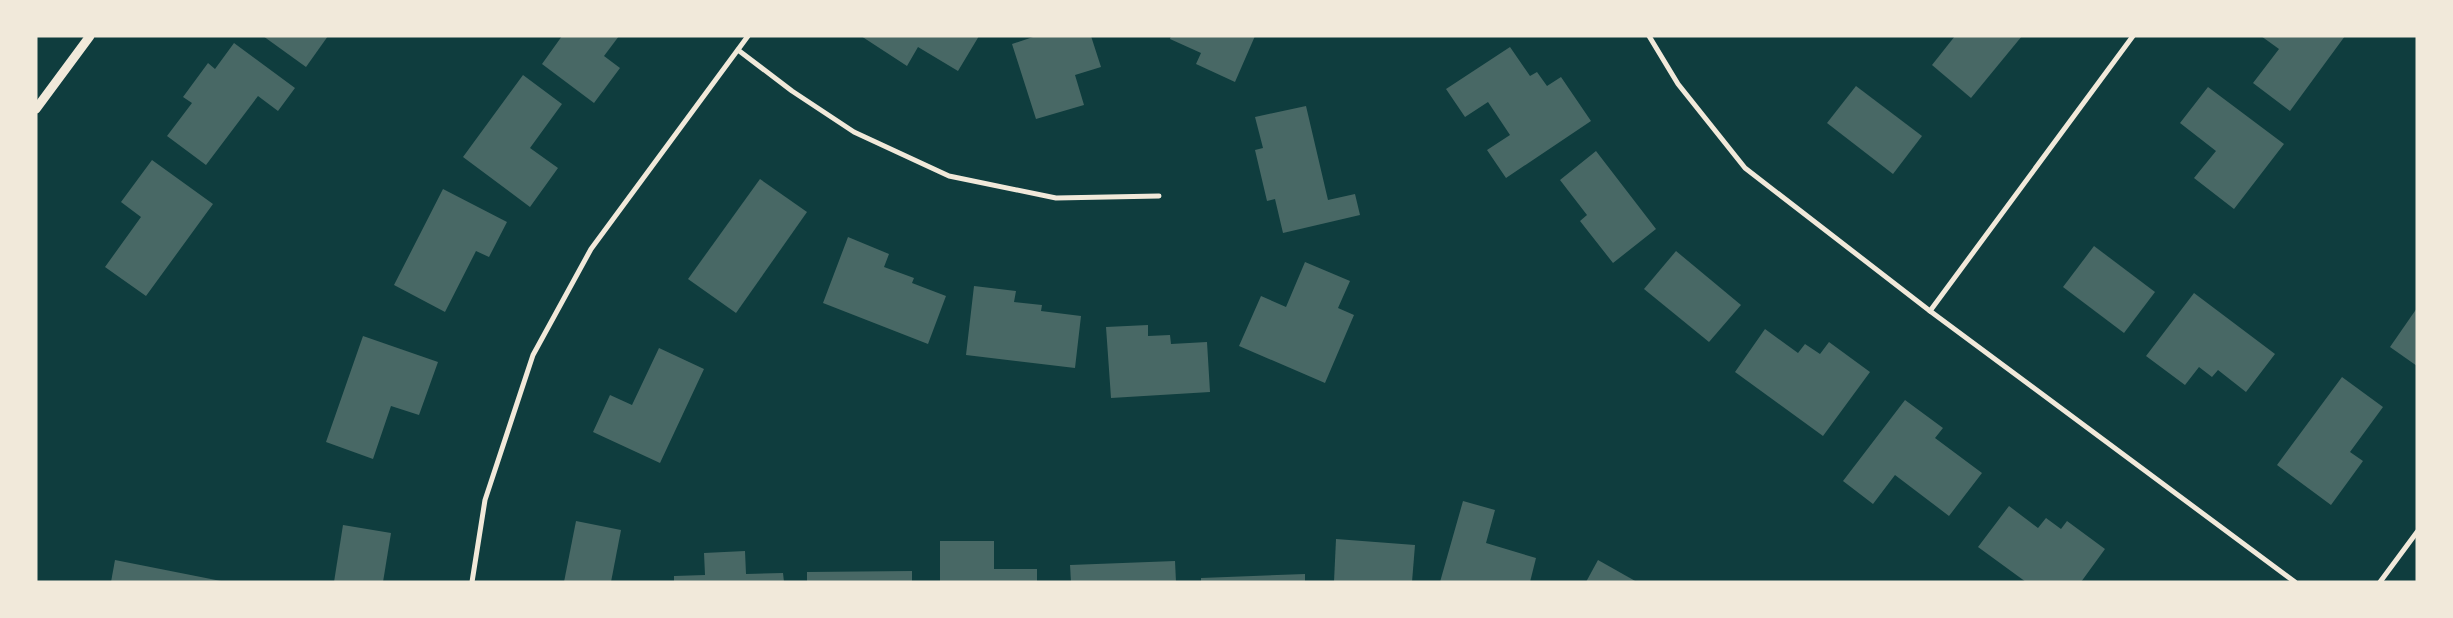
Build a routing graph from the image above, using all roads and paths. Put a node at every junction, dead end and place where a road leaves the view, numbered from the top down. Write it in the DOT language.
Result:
graph roads {
  1 [pos="90,36"];
  2 [pos="748,36"];
  3 [pos="1649,36"];
  4 [pos="2133,36"];
  5 [pos="738,50"];
  6 [pos="36,109"];
  7 [pos="1159,196"];
  8 [pos="1930,311"];
  9 [pos="2417,532"];
  10 [pos="472,582"];
  11 [pos="2295,582"];
  12 [pos="2380,582"];
  1 -- 6 [label="street"];
  2 -- 5 [label="street"];
  3 -- 8 [label="street"];
  4 -- 8 [label="street"];
  5 -- 7 [label="street"];
  5 -- 10 [label="street"];
  8 -- 11 [label="street"];
  9 -- 12 [label="street"];
}
